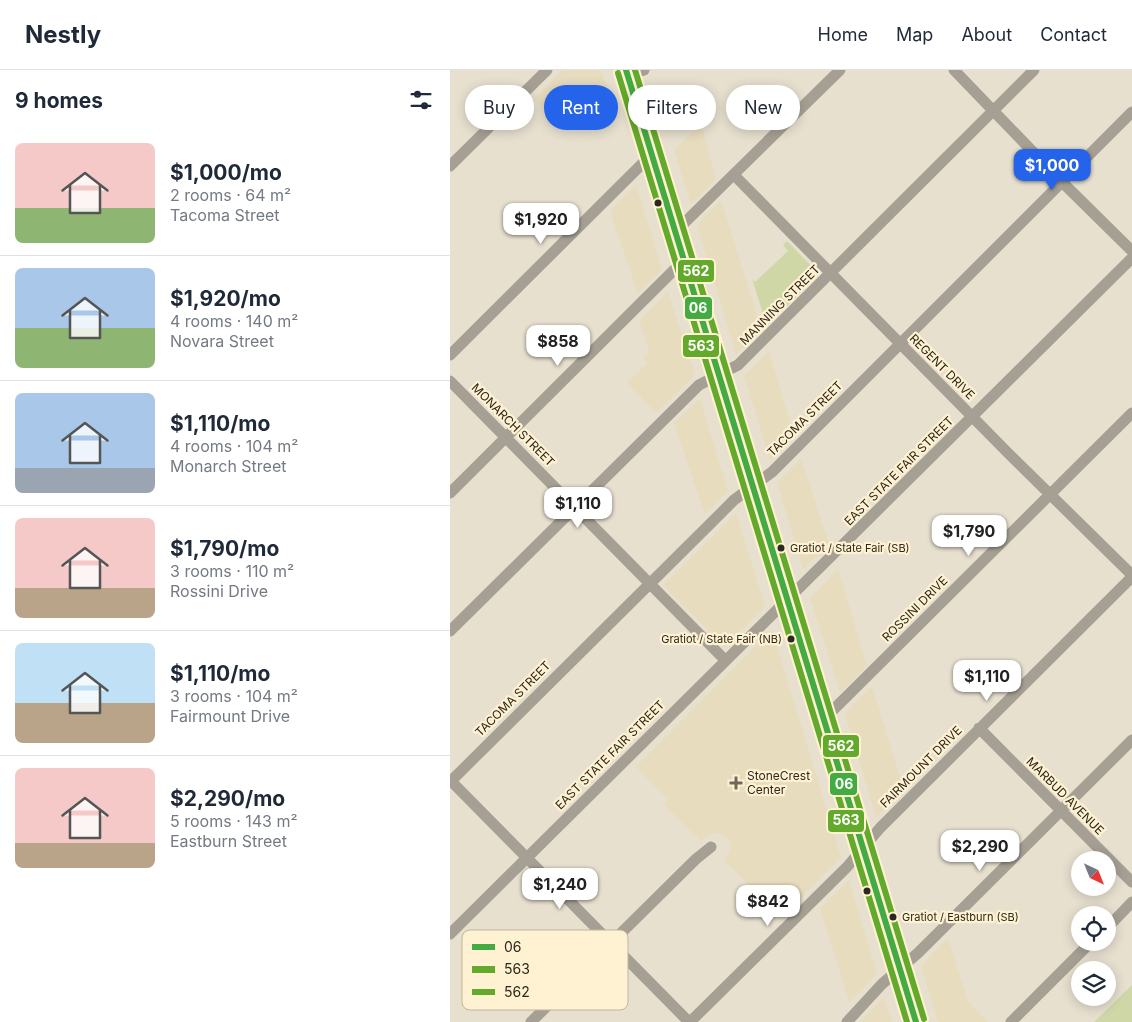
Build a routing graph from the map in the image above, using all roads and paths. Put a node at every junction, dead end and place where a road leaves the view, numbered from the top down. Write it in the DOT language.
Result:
graph roads {
  1 [pos="547,70"];
  2 [pos="644,70"];
  3 [pos="840,70"];
  4 [pos="954,70"];
  5 [pos="1034,70"];
  6 [pos="626,73"];
  7 [pos="993,111"];
  8 [pos="1132,112"];
  9 [pos="652,154"];
  10 [pos="450,166"];
  11 [pos="734,176"];
  12 [pos="1062,182"];
  13 [pos="675,232"];
  14 [pos="1132,251"];
  15 [pos="1132,258"];
  16 [pos="684,260"];
  17 [pos="830,274"];
  18 [pos="900,344"];
  19 [pos="450,354"];
  20 [pos="719,375"];
  21 [pos="450,381"];
  22 [pos="1132,413"];
  23 [pos="973,418"];
  24 [pos="506,437"];
  25 [pos="753,486"];
  26 [pos="450,493"];
  27 [pos="1050,495"];
  28 [pos="574,507"];
  29 [pos="1132,576"];
  30 [pos="650,583"];
  31 [pos="788,599"];
  32 [pos="450,631"];
  33 [pos="725,660"];
  34 [pos="824,719"];
  35 [pos="979,728"];
  36 [pos="1132,740"];
  37 [pos="450,781"];
  38 [pos="1061,810"];
  39 [pos="711,847"];
  40 [pos="863,847"];
  41 [pos="527,858"];
  42 [pos="1132,882"];
  43 [pos="1132,902"];
  44 [pos="1116,919"];
  45 [pos="598,930"];
  46 [pos="624,930"];
  47 [pos="450,934"];
  48 [pos="1082,951"];
  49 [pos="628,960"];
  50 [pos="900,969"];
  51 [pos="543,1010"];
  52 [pos="531,1022"];
  53 [pos="690,1022"];
  54 [pos="848,1022"];
  55 [pos="916,1022"];
  56 [pos="1011,1022"];
  1 -- 10 [label="street"];
  2 -- 6 [label="street"];
  3 -- 11 [label="street"];
  4 -- 7 [label="street"];
  5 -- 7 [label="street, MANNING STREET"];
  6 -- 9 [label="main road"];
  7 -- 12 [label="street"];
  7 -- 17 [label="street, MANNING STREET"];
  8 -- 12 [label="street, TACOMA STREET"];
  9 -- 13 [label="main road"];
  9 -- 19 [label="street"];
  11 -- 13 [label="street"];
  11 -- 17 [label="street, REGENT DRIVE"];
  12 -- 14 [label="street"];
  12 -- 18 [label="street, TACOMA STREET"];
  13 -- 16 [label="main road"];
  15 -- 23 [label="street, EAST STATE FAIR STREET"];
  16 -- 20 [label="main road"];
  16 -- 24 [label="street"];
  17 -- 18 [label="street, REGENT DRIVE"];
  17 -- 20 [label="street, MANNING STREET"];
  18 -- 23 [label="street, REGENT DRIVE"];
  18 -- 25 [label="street, TACOMA STREET"];
  20 -- 25 [label="main road"];
  20 -- 28 [label="street, MANNING STREET"];
  21 -- 24 [label="street, MONARCH STREET"];
  22 -- 27 [label="street, ROSSINI DRIVE"];
  23 -- 27 [label="street, REGENT DRIVE"];
  23 -- 31 [label="street, EAST STATE FAIR STREET"];
  24 -- 26 [label="street"];
  24 -- 28 [label="street, MONARCH STREET"];
  25 -- 30 [label="street, TACOMA STREET"];
  25 -- 31 [label="main road"];
  27 -- 29 [label="street, REGENT DRIVE"];
  27 -- 34 [label="street, ROSSINI DRIVE"];
  28 -- 30 [label="street, MONARCH STREET"];
  28 -- 32 [label="street, MANNING STREET"];
  29 -- 35 [label="street, FAIRMOUNT DRIVE"];
  30 -- 33 [label="street, MONARCH STREET"];
  30 -- 37 [label="street, TACOMA STREET"];
  31 -- 33 [label="street, EAST STATE FAIR STREET"];
  31 -- 34 [label="main road"];
  33 -- 41 [label="street, EAST STATE FAIR STREET"];
  34 -- 40 [label="main road"];
  35 -- 38 [label="street, MARBUD AVENUE"];
  35 -- 40 [label="street, FAIRMOUNT DRIVE"];
  36 -- 38 [label="street"];
  37 -- 41 [label="street"];
  38 -- 42 [label="street, MARBUD AVENUE"];
  38 -- 50 [label="street"];
  39 -- 46 [label="street"];
  40 -- 50 [label="main road"];
  40 -- 53 [label="street, FAIRMOUNT DRIVE"];
  41 -- 45 [label="street"];
  41 -- 47 [label="street, EAST STATE FAIR STREET"];
  43 -- 44 [label="street"];
  48 -- 56 [label="street"];
  49 -- 53 [label="street"];
  50 -- 54 [label="street"];
  50 -- 55 [label="main road"];
  51 -- 52 [label="street"];
}
